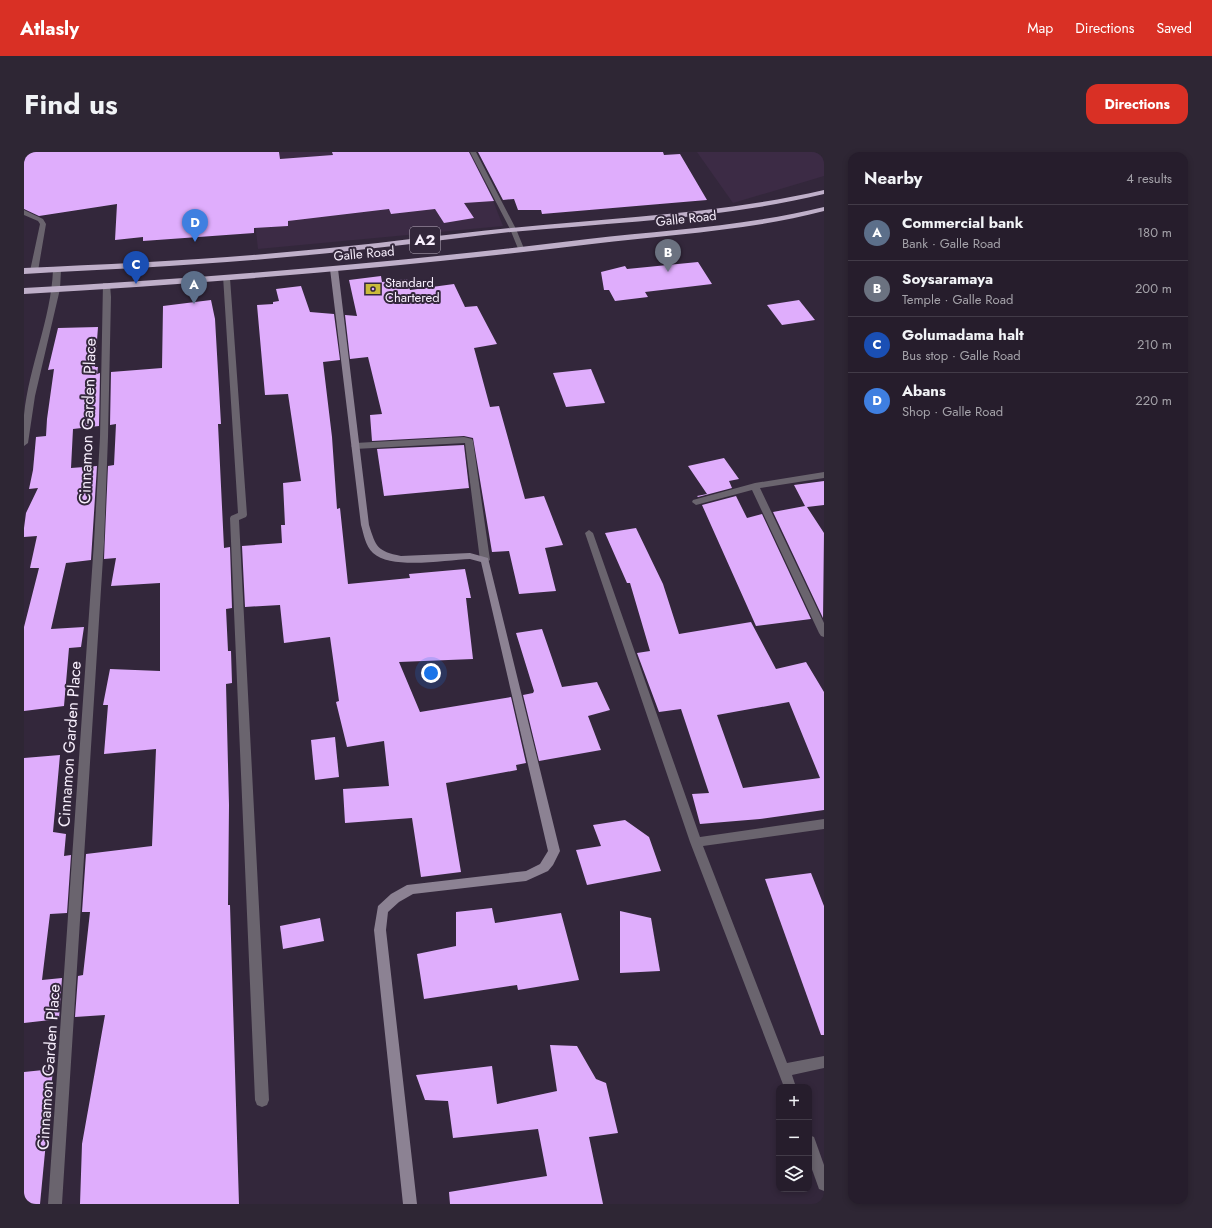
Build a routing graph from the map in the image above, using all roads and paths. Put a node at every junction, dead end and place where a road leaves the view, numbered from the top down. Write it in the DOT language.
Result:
graph roads {
  1 [pos="473,152"];
  2 [pos="824,192"];
  3 [pos="824,209"];
  4 [pos="24,212"];
  5 [pos="513,229"];
  6 [pos="522,251"];
  7 [pos="334,269"];
  8 [pos="57,270"];
  9 [pos="24,271"];
  10 [pos="34,271"];
  11 [pos="226,278"];
  12 [pos="106,285"];
  13 [pos="56,289"];
  14 [pos="24,291"];
  15 [pos="24,443"];
  16 [pos="356,446"];
  17 [pos="824,475"];
  18 [pos="755,486"];
  19 [pos="696,502"];
  20 [pos="589,533"];
  21 [pos="485,560"];
  22 [pos="824,633"];
  23 [pos="824,824"];
  24 [pos="696,842"];
  25 [pos="824,1062"];
  26 [pos="784,1070"];
  27 [pos="789,1084"];
  28 [pos="262,1100"];
  29 [pos="812,1150"];
  30 [pos="824,1184"];
  31 [pos="54,1204"];
  32 [pos="410,1204"];
  1 -- 5 [label="street"];
  2 -- 5 [label="highway, Galle Road / A2"];
  3 -- 6 [label="highway, Galle Road / A2"];
  4 -- 10 [label="street"];
  5 -- 6 [label="street"];
  5 -- 8 [label="highway, Galle Road / A2"];
  6 -- 7 [label="highway, Galle Road / A2"];
  7 -- 11 [label="highway, Galle Road / A2"];
  7 -- 16 [label="street"];
  8 -- 10 [label="highway, Galle Road / A2"];
  8 -- 13 [label="street"];
  9 -- 10 [label="highway, Galle Road / A2"];
  11 -- 12 [label="highway, Galle Road / A2"];
  11 -- 28 [label="street"];
  12 -- 13 [label="highway, Galle Road / A2"];
  12 -- 31 [label="street, Cinnamon Garden Place"];
  13 -- 14 [label="highway, Galle Road / A2"];
  13 -- 15 [label="street"];
  16 -- 21 [label="street"];
  16 -- 21 [label="street"];
  17 -- 18 [label="street"];
  18 -- 19 [label="street"];
  18 -- 22 [label="street"];
  20 -- 24 [label="street"];
  21 -- 32 [label="street"];
  23 -- 24 [label="street"];
  24 -- 26 [label="street"];
  25 -- 26 [label="street"];
  26 -- 27 [label="street"];
  29 -- 30 [label="street"];
}
